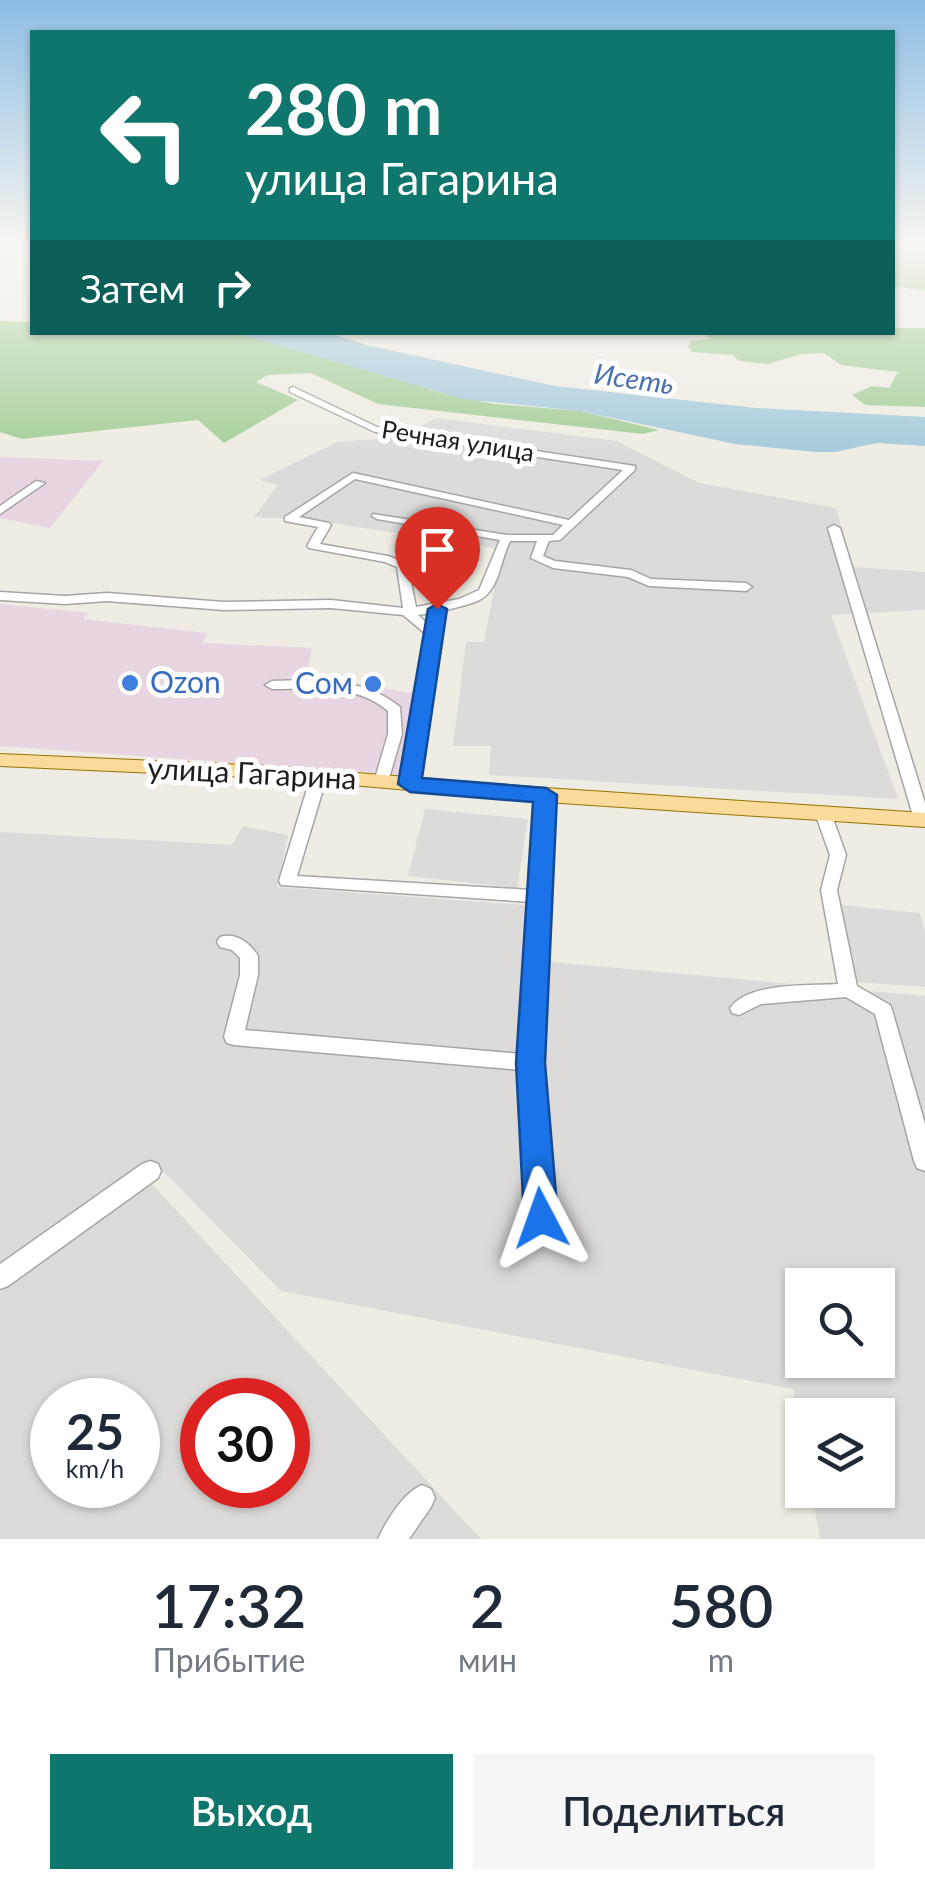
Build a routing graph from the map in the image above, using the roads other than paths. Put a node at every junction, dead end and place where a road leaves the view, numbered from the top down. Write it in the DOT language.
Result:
graph roads {
  1 [pos="293,390"];
  2 [pos="368,464"];
  3 [pos="353,476"];
  4 [pos="40,483"];
  5 [pos="0,512"];
  6 [pos="376,516"];
  7 [pos="572,524"];
  8 [pos="834,528"];
  9 [pos="507,538"];
  10 [pos="543,541"];
  11 [pos="746,587"];
  12 [pos="0,596"];
  13 [pos="437,609"];
  14 [pos="406,612"];
  15 [pos="432,633"];
  16 [pos="272,685"];
  17 [pos="0,760"];
  18 [pos="318,776"];
  19 [pos="382,782"];
  20 [pos="410,784"];
  21 [pos="546,795"];
  22 [pos="822,813"];
  23 [pos="924,820"];
  24 [pos="538,896"];
  25 [pos="226,942"];
  26 [pos="850,990"];
  27 [pos="739,1008"];
  28 [pos="530,1063"];
  29 [pos="925,1161"];
  30 [pos="150,1171"];
  31 [pos="541,1218"];
  32 [pos="0,1278"];
  33 [pos="422,1498"];
  34 [pos="392,1539"];
  1 -- 7 [label="street, Речная улица"];
  2 -- 3 [label="street"];
  3 -- 7 [label="street"];
  3 -- 14 [label="street"];
  4 -- 5 [label="street"];
  6 -- 9 [label="street"];
  7 -- 10 [label="street"];
  8 -- 23 [label="street"];
  9 -- 10 [label="street"];
  9 -- 13 [label="street"];
  10 -- 11 [label="street"];
  12 -- 14 [label="street"];
  13 -- 14 [label="street"];
  13 -- 15 [label="street"];
  14 -- 15 [label="street"];
  15 -- 20 [label="street"];
  16 -- 19 [label="street"];
  17 -- 18 [label="main road, улица Гагарина"];
  18 -- 19 [label="main road, улица Гагарина"];
  18 -- 24 [label="street"];
  19 -- 20 [label="main road, улица Гагарина"];
  20 -- 21 [label="main road, улица Гагарина"];
  21 -- 22 [label="main road, улица Гагарина"];
  21 -- 24 [label="street"];
  22 -- 23 [label="main road, улица Гагарина"];
  22 -- 26 [label="street"];
  24 -- 28 [label="street"];
  25 -- 28 [label="street"];
  26 -- 27 [label="street"];
  26 -- 29 [label="street"];
  28 -- 31 [label="street"];
  30 -- 32 [label="street"];
  33 -- 34 [label="street"];
}
